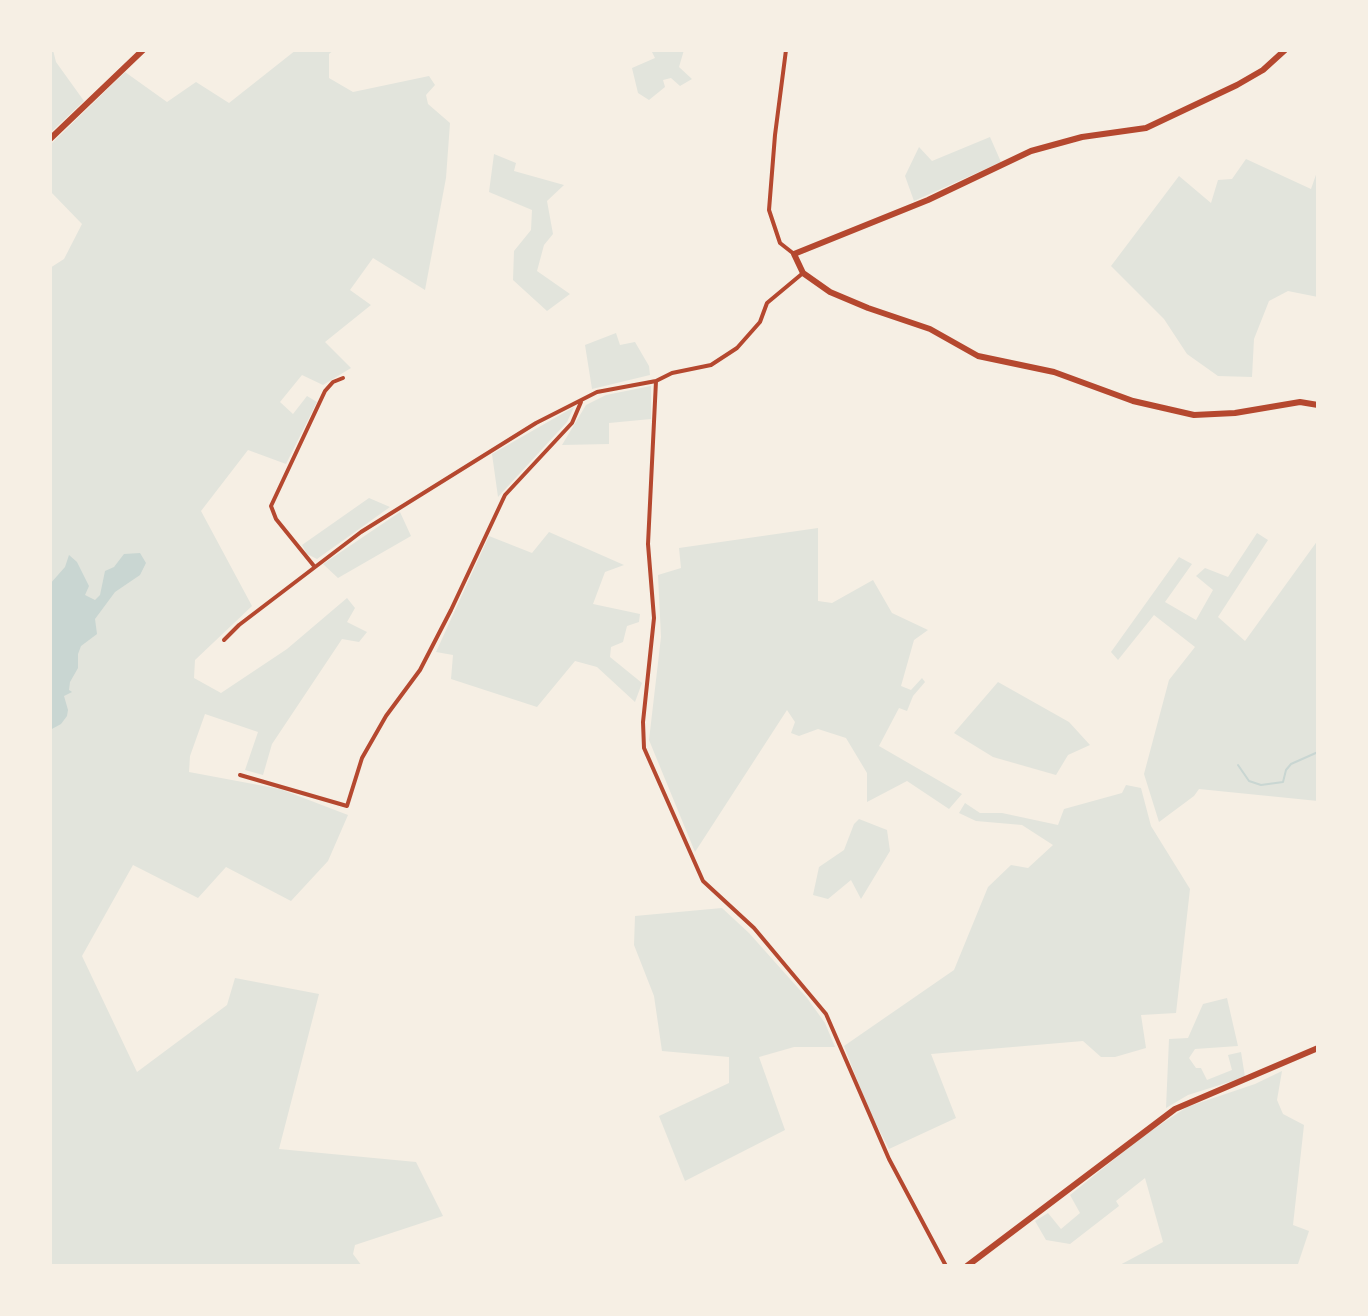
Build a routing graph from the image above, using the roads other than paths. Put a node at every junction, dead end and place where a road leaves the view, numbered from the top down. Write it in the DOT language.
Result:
graph roads {
  1 [pos="143,50"];
  2 [pos="786,50"];
  3 [pos="1285,50"];
  4 [pos="50,139"];
  5 [pos="794,254"];
  6 [pos="803,273"];
  7 [pos="343,378"];
  8 [pos="656,381"];
  9 [pos="582,400"];
  10 [pos="1318,405"];
  11 [pos="314,566"];
  12 [pos="224,640"];
  13 [pos="240,775"];
  14 [pos="1318,1048"];
  15 [pos="946,1266"];
  16 [pos="967,1266"];
  1 -- 4 [label="street"];
  2 -- 5 [label="street"];
  3 -- 5 [label="street"];
  5 -- 6 [label="street"];
  6 -- 8 [label="street"];
  6 -- 10 [label="street"];
  7 -- 11 [label="street"];
  8 -- 9 [label="street"];
  8 -- 15 [label="street"];
  9 -- 11 [label="street"];
  9 -- 13 [label="street"];
  11 -- 12 [label="street"];
  14 -- 16 [label="street"];
}
